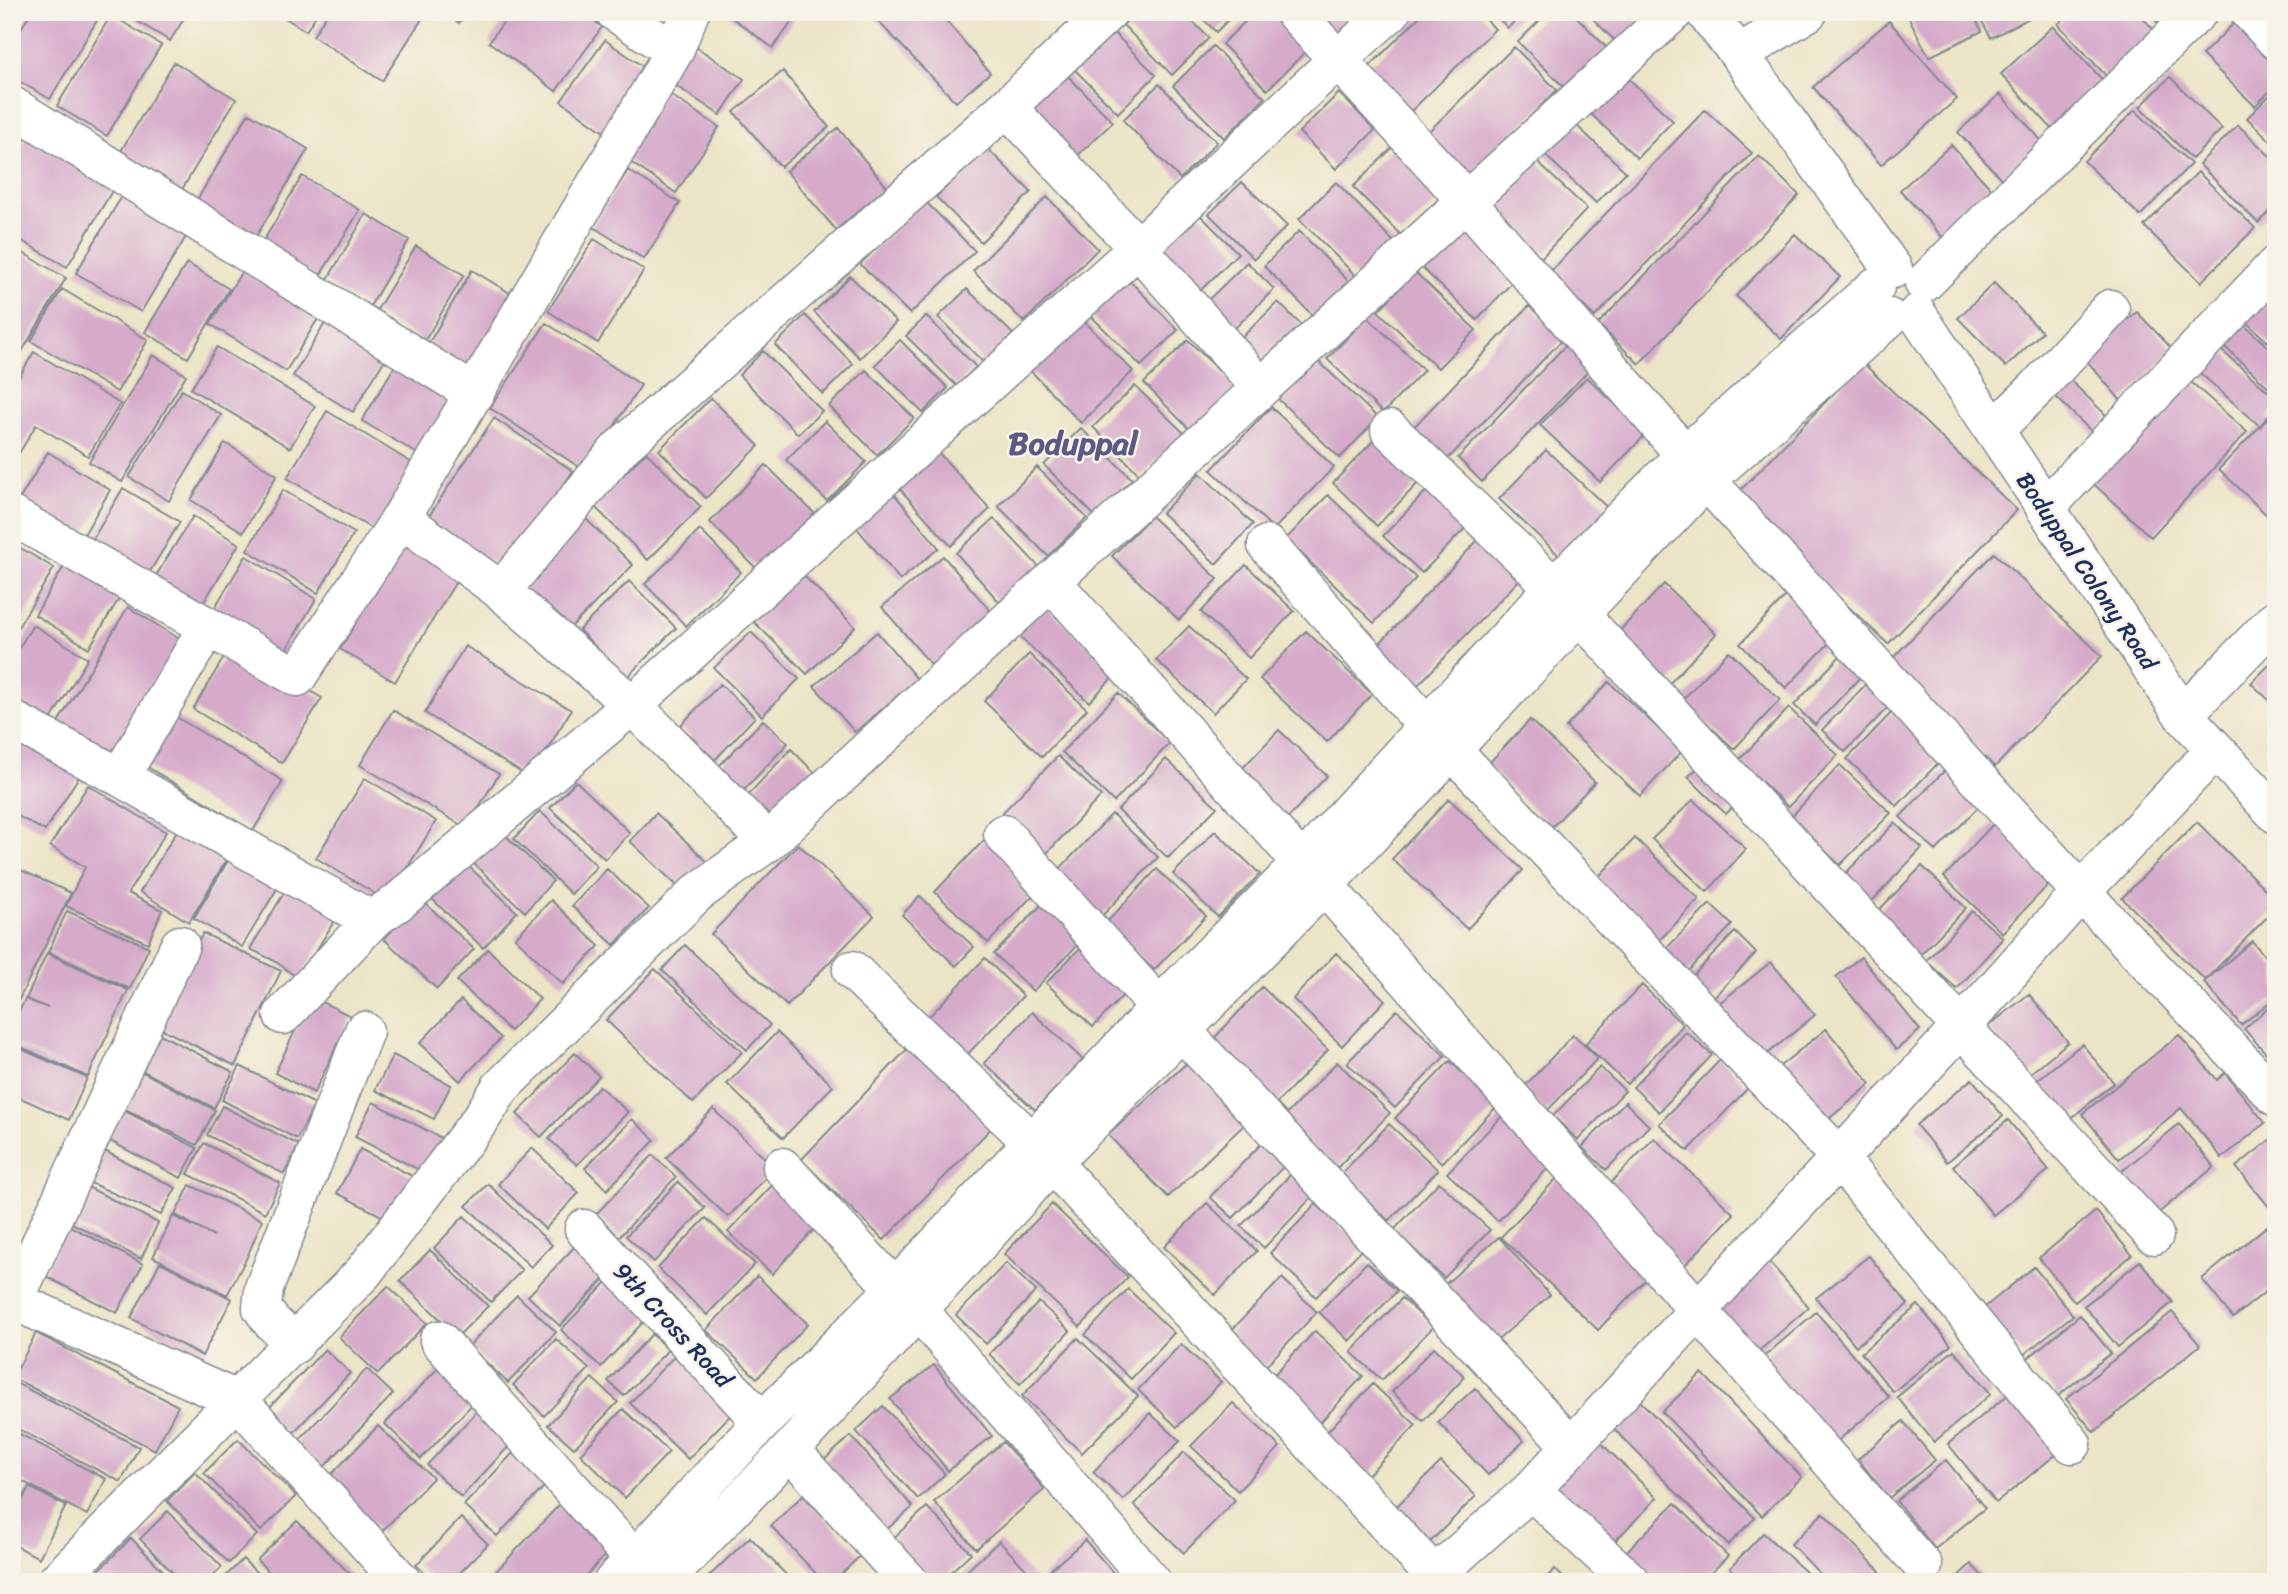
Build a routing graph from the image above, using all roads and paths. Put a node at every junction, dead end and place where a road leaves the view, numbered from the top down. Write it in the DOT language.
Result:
graph roads {
  1 [pos="615,12"];
  2 [pos="690,12"];
  3 [pos="1108,12"];
  4 [pos="1294,12"];
  5 [pos="1391,12"];
  6 [pos="1674,12"];
  7 [pos="1705,12"];
  8 [pos="1808,12"];
  9 [pos="2199,12"];
  10 [pos="2250,12"];
  11 [pos="2276,40"];
  12 [pos="674,51"];
  13 [pos="1739,54"];
  14 [pos="1337,60"];
  15 [pos="12,106"];
  16 [pos="1007,107"];
  17 [pos="1466,201"];
  18 [pos="1138,248"];
  19 [pos="2276,265"];
  20 [pos="1900,294"];
  21 [pos="2110,309"];
  22 [pos="1261,388"];
  23 [pos="475,394"];
  24 [pos="1390,430"];
  25 [pos="1994,430"];
  26 [pos="1696,468"];
  27 [pos="2045,508"];
  28 [pos="12,516"];
  29 [pos="401,518"];
  30 [pos="1267,545"];
  31 [pos="1051,581"];
  32 [pos="1555,587"];
  33 [pos="501,591"];
  34 [pos="1580,615"];
  35 [pos="2276,619"];
  36 [pos="207,628"];
  37 [pos="632,705"];
  38 [pos="2183,715"];
  39 [pos="12,720"];
  40 [pos="1439,738"];
  41 [pos="2214,751"];
  42 [pos="120,777"];
  43 [pos="2276,814"];
  44 [pos="1003,834"];
  45 [pos="768,842"];
  46 [pos="1313,874"];
  47 [pos="2081,892"];
  48 [pos="375,917"];
  49 [pos="180,945"];
  50 [pos="852,970"];
  51 [pos="283,1015"];
  52 [pos="1170,1019"];
  53 [pos="1962,1026"];
  54 [pos="364,1031"];
  55 [pos="2276,1097"];
  56 [pos="1042,1152"];
  57 [pos="1839,1159"];
  58 [pos="782,1167"];
  59 [pos="584,1229"];
  60 [pos="2154,1236"];
  61 [pos="907,1300"];
  62 [pos="13,1302"];
  63 [pos="1700,1311"];
  64 [pos="439,1340"];
  65 [pos="295,1344"];
  66 [pos="239,1401"];
  67 [pos="762,1422"];
  68 [pos="2072,1444"];
  69 [pos="1572,1447"];
  70 [pos="790,1450"];
  71 [pos="1531,1490"];
  72 [pos="1923,1566"];
  73 [pos="637,1574"];
  74 [pos="1430,1578"];
  75 [pos="56,1582"];
  76 [pos="402,1582"];
  77 [pos="909,1582"];
  78 [pos="1152,1582"];
  79 [pos="1631,1582"];
  1 -- 12 [label="street"];
  2 -- 12 [label="street"];
  3 -- 16 [label="street"];
  4 -- 14 [label="street"];
  5 -- 14 [label="street"];
  6 -- 17 [label="street"];
  7 -- 13 [label="street, Boduppal Colony Road"];
  8 -- 13 [label="street"];
  9 -- 20 [label="street"];
  10 -- 11 [label="street"];
  12 -- 23 [label="street"];
  13 -- 20 [label="street, Boduppal Colony Road"];
  14 -- 17 [label="street"];
  14 -- 18 [label="street"];
  15 -- 23 [label="street"];
  16 -- 18 [label="street"];
  16 -- 33 [label="street"];
  17 -- 22 [label="street"];
  17 -- 26 [label="street"];
  18 -- 22 [label="street"];
  18 -- 37 [label="street"];
  19 -- 27 [label="street"];
  20 -- 25 [label="street, Boduppal Colony Road"];
  20 -- 26 [label="street"];
  21 -- 25 [label="street"];
  22 -- 31 [label="street"];
  23 -- 29 [label="street"];
  24 -- 32 [label="street"];
  25 -- 27 [label="street, Boduppal Colony Road"];
  26 -- 32 [label="street"];
  26 -- 34 [label="street"];
  26 -- 47 [label="street"];
  27 -- 38 [label="street, Boduppal Colony Road"];
  28 -- 36 [label="street"];
  29 -- 33 [label="street"];
  29 -- 36 [label="street"];
  30 -- 40 [label="street"];
  31 -- 45 [label="street"];
  31 -- 46 [label="street"];
  32 -- 40 [label="street"];
  33 -- 37 [label="street"];
  34 -- 40 [label="street"];
  34 -- 53 [label="street"];
  35 -- 38 [label="street"];
  36 -- 42 [label="street"];
  37 -- 45 [label="street"];
  37 -- 48 [label="street"];
  38 -- 41 [label="street, Boduppal Colony Road"];
  39 -- 42 [label="street"];
  40 -- 46 [label="street"];
  40 -- 57 [label="street"];
  41 -- 43 [label="street, Boduppal Colony Road"];
  41 -- 47 [label="street"];
  42 -- 48 [label="street"];
  44 -- 52 [label="street"];
  45 -- 65 [label="street"];
  46 -- 52 [label="street"];
  46 -- 63 [label="street"];
  47 -- 53 [label="street"];
  47 -- 55 [label="street"];
  48 -- 51 [label="street"];
  49 -- 62 [label="street"];
  50 -- 56 [label="street"];
  52 -- 56 [label="street"];
  52 -- 69 [label="street"];
  53 -- 57 [label="street"];
  53 -- 60 [label="street"];
  54 -- 65 [label="street"];
  56 -- 61 [label="street"];
  56 -- 74 [label="street"];
  57 -- 63 [label="street"];
  57 -- 68 [label="street"];
  58 -- 61 [label="street"];
  59 -- 67 [label="street, 9th Cross Road"];
  61 -- 67 [label="street"];
  61 -- 70 [label="street"];
  61 -- 78 [label="street"];
  62 -- 66 [label="street"];
  63 -- 69 [label="street"];
  63 -- 72 [label="street"];
  64 -- 73 [label="street"];
  65 -- 66 [label="street"];
  66 -- 75 [label="street"];
  66 -- 76 [label="street"];
  67 -- 73 [label="street"];
  69 -- 71 [label="street"];
  70 -- 73 [label="street"];
  70 -- 77 [label="street"];
  71 -- 74 [label="street"];
  71 -- 79 [label="street"];
}
